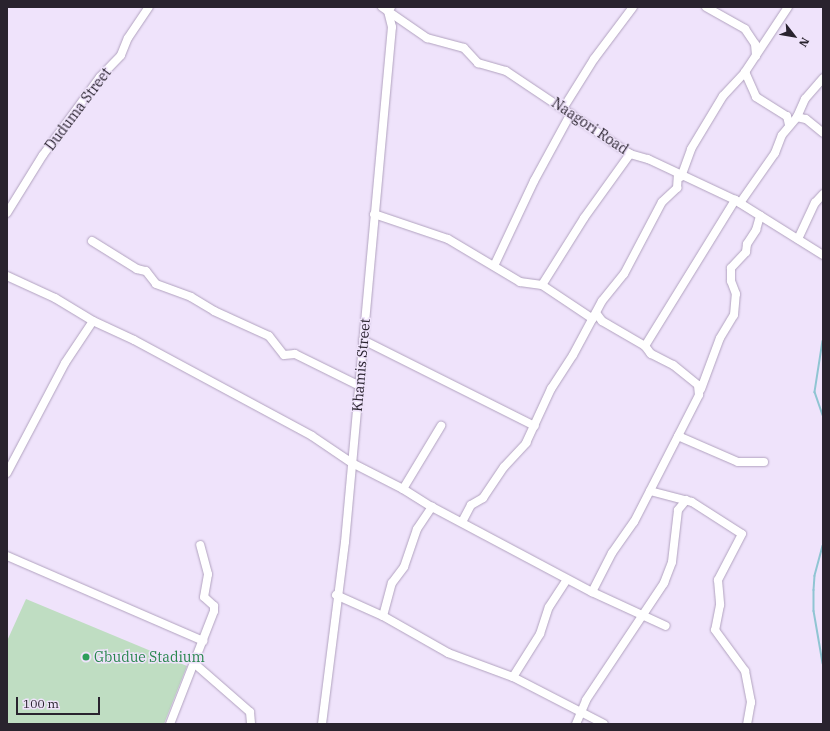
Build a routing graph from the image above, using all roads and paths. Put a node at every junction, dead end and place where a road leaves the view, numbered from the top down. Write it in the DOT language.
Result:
graph roads {
  1 [pos="149,7"];
  2 [pos="633,7"];
  3 [pos="706,7"];
  4 [pos="788,7"];
  5 [pos="387,8"];
  6 [pos="756,56"];
  7 [pos="745,72"];
  8 [pos="823,78"];
  9 [pos="564,108"];
  10 [pos="570,114"];
  11 [pos="797,117"];
  12 [pos="789,126"];
  13 [pos="823,133"];
  14 [pos="630,154"];
  15 [pos="680,176"];
  16 [pos="823,194"];
  17 [pos="737,202"];
  18 [pos="7,213"];
  19 [pos="374,214"];
  20 [pos="760,216"];
  21 [pos="798,238"];
  22 [pos="92,241"];
  23 [pos="823,255"];
  24 [pos="494,266"];
  25 [pos="8,279"];
  26 [pos="542,285"];
  27 [pos="594,316"];
  28 [pos="93,321"];
  29 [pos="363,340"];
  30 [pos="645,346"];
  31 [pos="360,386"];
  32 [pos="701,389"];
  33 [pos="441,426"];
  34 [pos="535,426"];
  35 [pos="678,436"];
  36 [pos="764,462"];
  37 [pos="352,463"];
  38 [pos="7,473"];
  39 [pos="403,489"];
  40 [pos="650,491"];
  41 [pos="686,500"];
  42 [pos="432,507"];
  43 [pos="462,522"];
  44 [pos="200,545"];
  45 [pos="7,556"];
  46 [pos="567,579"];
  47 [pos="592,592"];
  48 [pos="336,595"];
  49 [pos="641,615"];
  50 [pos="383,616"];
  51 [pos="666,626"];
  52 [pos="203,641"];
  53 [pos="195,664"];
  54 [pos="513,677"];
  55 [pos="581,713"];
  56 [pos="170,724"];
  57 [pos="251,724"];
  58 [pos="322,724"];
  59 [pos="576,724"];
  60 [pos="604,724"];
  61 [pos="747,724"];
  1 -- 18 [label="street, Duduma Street"];
  2 -- 9 [label="street"];
  3 -- 6 [label="street"];
  4 -- 6 [label="street"];
  5 -- 9 [label="street, Naagori Road"];
  5 -- 19 [label="street, Khamis Street"];
  6 -- 7 [label="street"];
  7 -- 12 [label="street"];
  7 -- 15 [label="street"];
  8 -- 11 [label="street"];
  9 -- 10 [label="street, Naagori Road"];
  10 -- 14 [label="street, Naagori Road"];
  10 -- 24 [label="street"];
  11 -- 12 [label="street"];
  11 -- 13 [label="street"];
  12 -- 17 [label="street"];
  14 -- 15 [label="street, Naagori Road"];
  14 -- 26 [label="street"];
  15 -- 17 [label="street, Naagori Road"];
  15 -- 27 [label="street"];
  16 -- 21 [label="street"];
  17 -- 20 [label="street, Naagori Road"];
  17 -- 30 [label="street"];
  19 -- 24 [label="street"];
  19 -- 29 [label="street, Khamis Street"];
  20 -- 21 [label="street, Naagori Road"];
  20 -- 32 [label="street"];
  21 -- 23 [label="street, Naagori Road"];
  22 -- 31 [label="street"];
  24 -- 26 [label="street"];
  25 -- 28 [label="street"];
  26 -- 27 [label="street"];
  27 -- 30 [label="street"];
  27 -- 34 [label="street"];
  28 -- 37 [label="street"];
  28 -- 38 [label="street"];
  29 -- 31 [label="street, Khamis Street"];
  29 -- 34 [label="street"];
  30 -- 32 [label="street"];
  31 -- 37 [label="street, Khamis Street"];
  32 -- 35 [label="street"];
  33 -- 39 [label="street"];
  34 -- 43 [label="street"];
  35 -- 36 [label="street"];
  35 -- 40 [label="street"];
  37 -- 39 [label="street"];
  37 -- 48 [label="street, Khamis Street"];
  39 -- 42 [label="street"];
  40 -- 41 [label="street"];
  40 -- 47 [label="street"];
  41 -- 49 [label="street"];
  41 -- 61 [label="street"];
  42 -- 43 [label="street"];
  42 -- 50 [label="street"];
  43 -- 46 [label="street"];
  44 -- 52 [label="street"];
  45 -- 52 [label="street"];
  46 -- 47 [label="street"];
  46 -- 54 [label="street"];
  47 -- 49 [label="street"];
  48 -- 50 [label="street"];
  48 -- 58 [label="street, Khamis Street"];
  49 -- 51 [label="street"];
  49 -- 55 [label="street"];
  50 -- 54 [label="street"];
  52 -- 53 [label="street"];
  53 -- 56 [label="street"];
  53 -- 57 [label="street"];
  54 -- 55 [label="street"];
  55 -- 59 [label="street"];
  55 -- 60 [label="street"];
}
